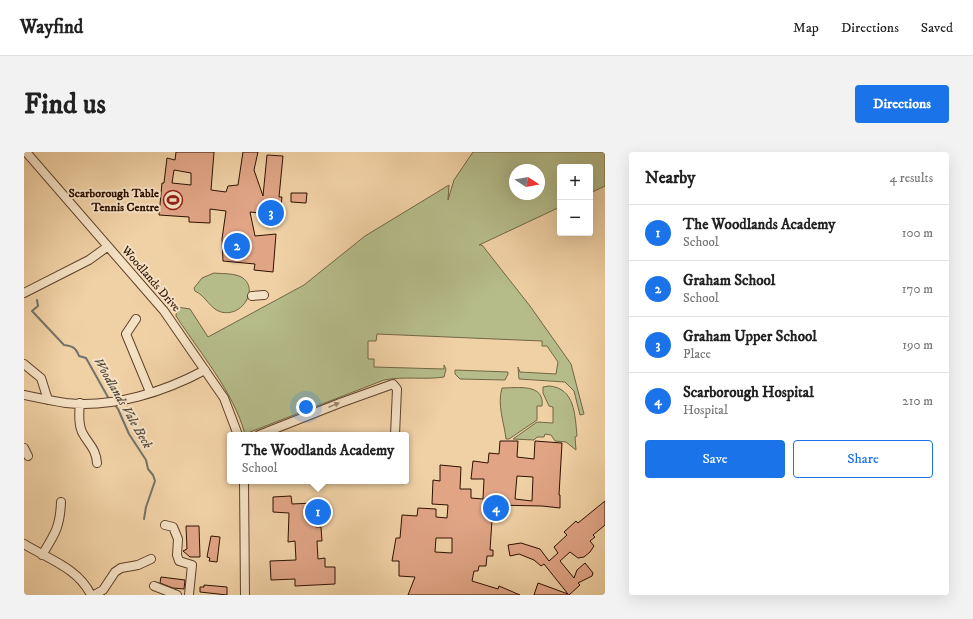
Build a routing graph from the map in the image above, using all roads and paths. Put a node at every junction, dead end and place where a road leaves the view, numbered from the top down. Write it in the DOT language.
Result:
graph roads {
  1 [pos="26,152"];
  2 [pos="107,247"];
  3 [pos="24,293"];
  4 [pos="264,295"];
  5 [pos="252,296"];
  6 [pos="136,319"];
  7 [pos="24,364"];
  8 [pos="205,370"];
  9 [pos="150,392"];
  10 [pos="24,395"];
  11 [pos="48,400"];
  12 [pos="80,403"];
  13 [pos="237,432"];
  14 [pos="266,432"];
  15 [pos="395,432"];
  16 [pos="24,448"];
  17 [pos="28,456"];
  18 [pos="97,463"];
  19 [pos="244,484"];
  20 [pos="61,502"];
  21 [pos="164,526"];
  22 [pos="24,544"];
  23 [pos="42,555"];
  24 [pos="151,559"];
  25 [pos="154,586"];
  26 [pos="93,595"];
  27 [pos="177,595"];
  28 [pos="189,595"];
  29 [pos="245,595"];
  1 -- 2 [label="street, Woodlands Drive"];
  2 -- 3 [label="street"];
  2 -- 8 [label="street, Woodlands Drive"];
  4 -- 5 [label="street"];
  6 -- 9 [label="street"];
  7 -- 11 [label="street"];
  8 -- 9 [label="street"];
  8 -- 13 [label="street, Woodlands Drive"];
  9 -- 12 [label="street"];
  10 -- 11 [label="street"];
  11 -- 12 [label="street"];
  12 -- 18 [label="street"];
  14 -- 15 [label="street, one-way"];
  16 -- 17 [label="street"];
  19 -- 29 [label="street"];
  20 -- 23 [label="street"];
  21 -- 28 [label="street"];
  22 -- 23 [label="street"];
  23 -- 26 [label="street"];
  24 -- 26 [label="street"];
  25 -- 27 [label="street"];
}
